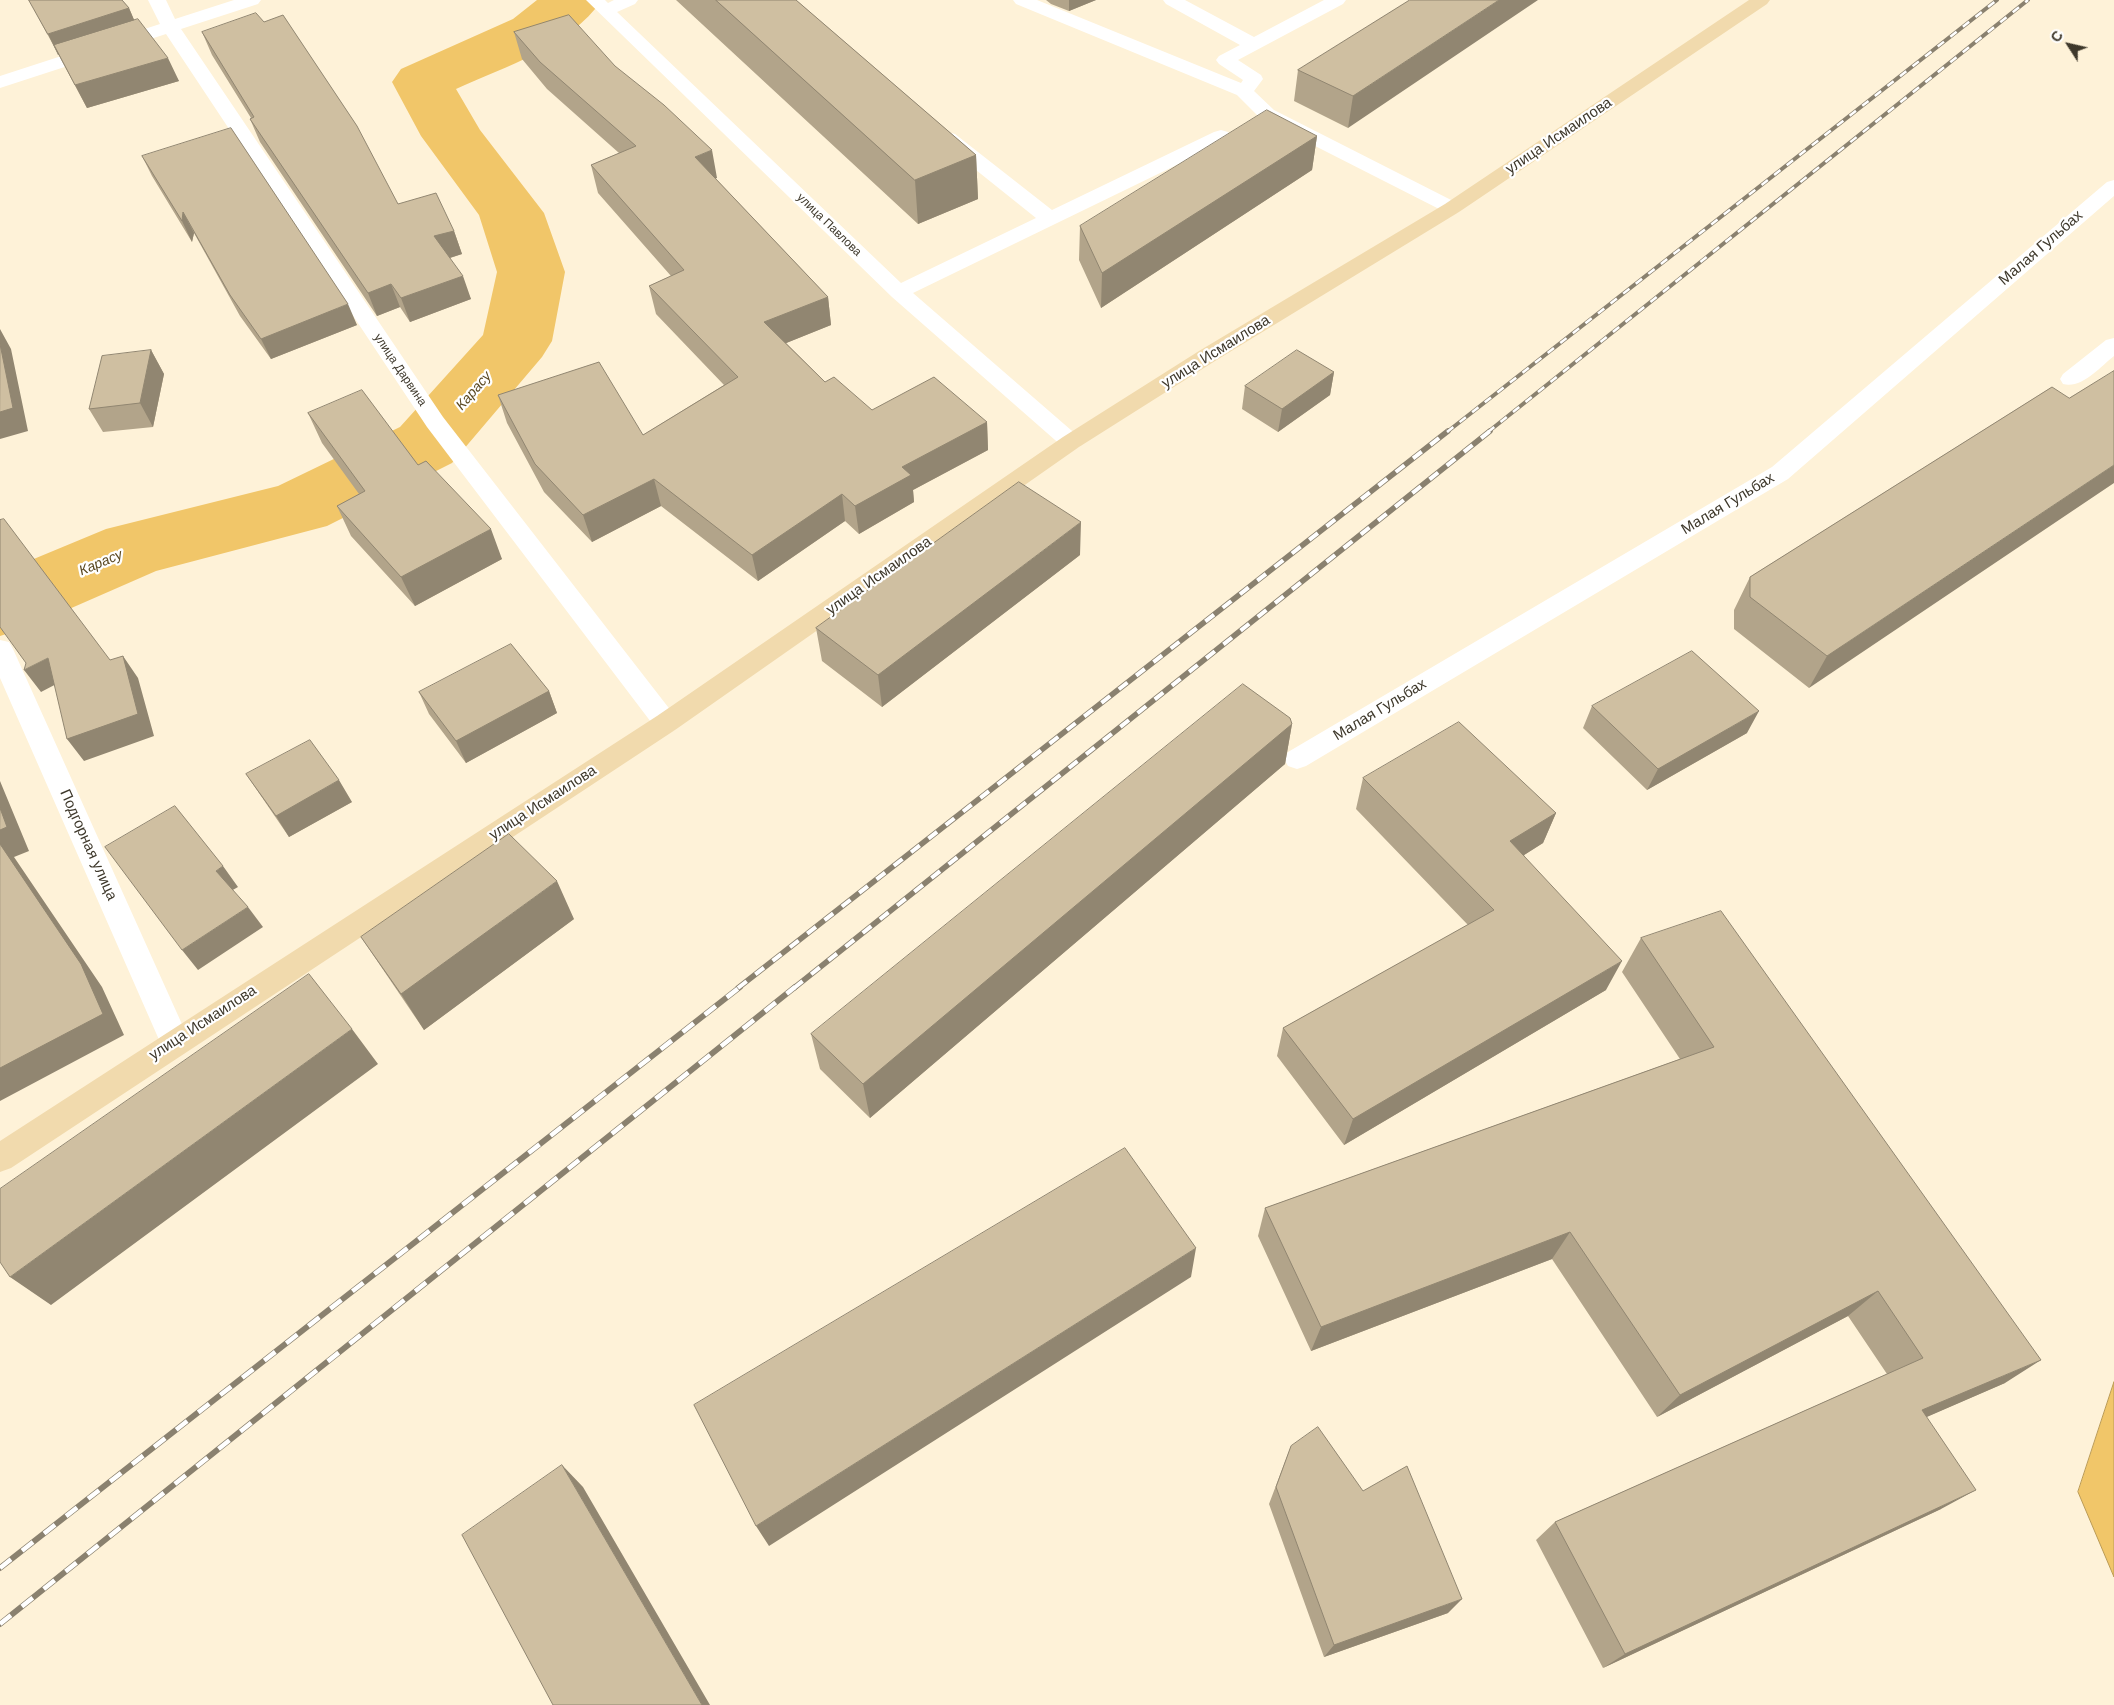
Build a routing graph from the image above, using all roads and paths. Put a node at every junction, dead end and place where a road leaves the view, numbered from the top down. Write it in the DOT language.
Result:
graph roads {
  1 [pos="157,0"];
  2 [pos="252,0"];
  3 [pos="629,0"];
  4 [pos="1022,0"];
  5 [pos="1172,0"];
  6 [pos="1337,0"];
  7 [pos="1761,0"];
  8 [pos="600,5"];
  9 [pos="170,26"];
  10 [pos="1254,45"];
  11 [pos="0,82"];
  12 [pos="1244,91"];
  13 [pos="935,127"];
  14 [pos="1221,136"];
  15 [pos="2114,186"];
  16 [pos="1452,208"];
  17 [pos="1050,219"];
  18 [pos="899,292"];
  19 [pos="2114,345"];
  20 [pos="2071,379"];
  21 [pos="1071,442"];
  22 [pos="0,649"];
  23 [pos="666,723"];
  24 [pos="1297,759"];
  25 [pos="175,1042"];
  26 [pos="0,1158"];
  1 -- 9 [label="street, улица Дарвина"];
  2 -- 9 [label="street"];
  3 -- 8 [label="street"];
  4 -- 12 [label="street"];
  5 -- 10 [label="street"];
  6 -- 10 [label="street"];
  7 -- 16 [label="main road, улица Исмаилова"];
  8 -- 18 [label="street, улица Павлова"];
  9 -- 11 [label="street"];
  9 -- 23 [label="street, улица Дарвина"];
  10 -- 12 [label="street"];
  12 -- 16 [label="street"];
  13 -- 17 [label="street"];
  14 -- 17 [label="street"];
  15 -- 24 [label="street, Малая Гульбах"];
  16 -- 21 [label="main road, улица Исмаилова"];
  17 -- 18 [label="street"];
  18 -- 21 [label="street, улица Павлова"];
  19 -- 20 [label="street"];
  21 -- 23 [label="main road, улица Исмаилова"];
  22 -- 25 [label="street, Подгорная улица"];
  23 -- 25 [label="main road, улица Исмаилова"];
  25 -- 26 [label="main road, улица Исмаилова"];
}
